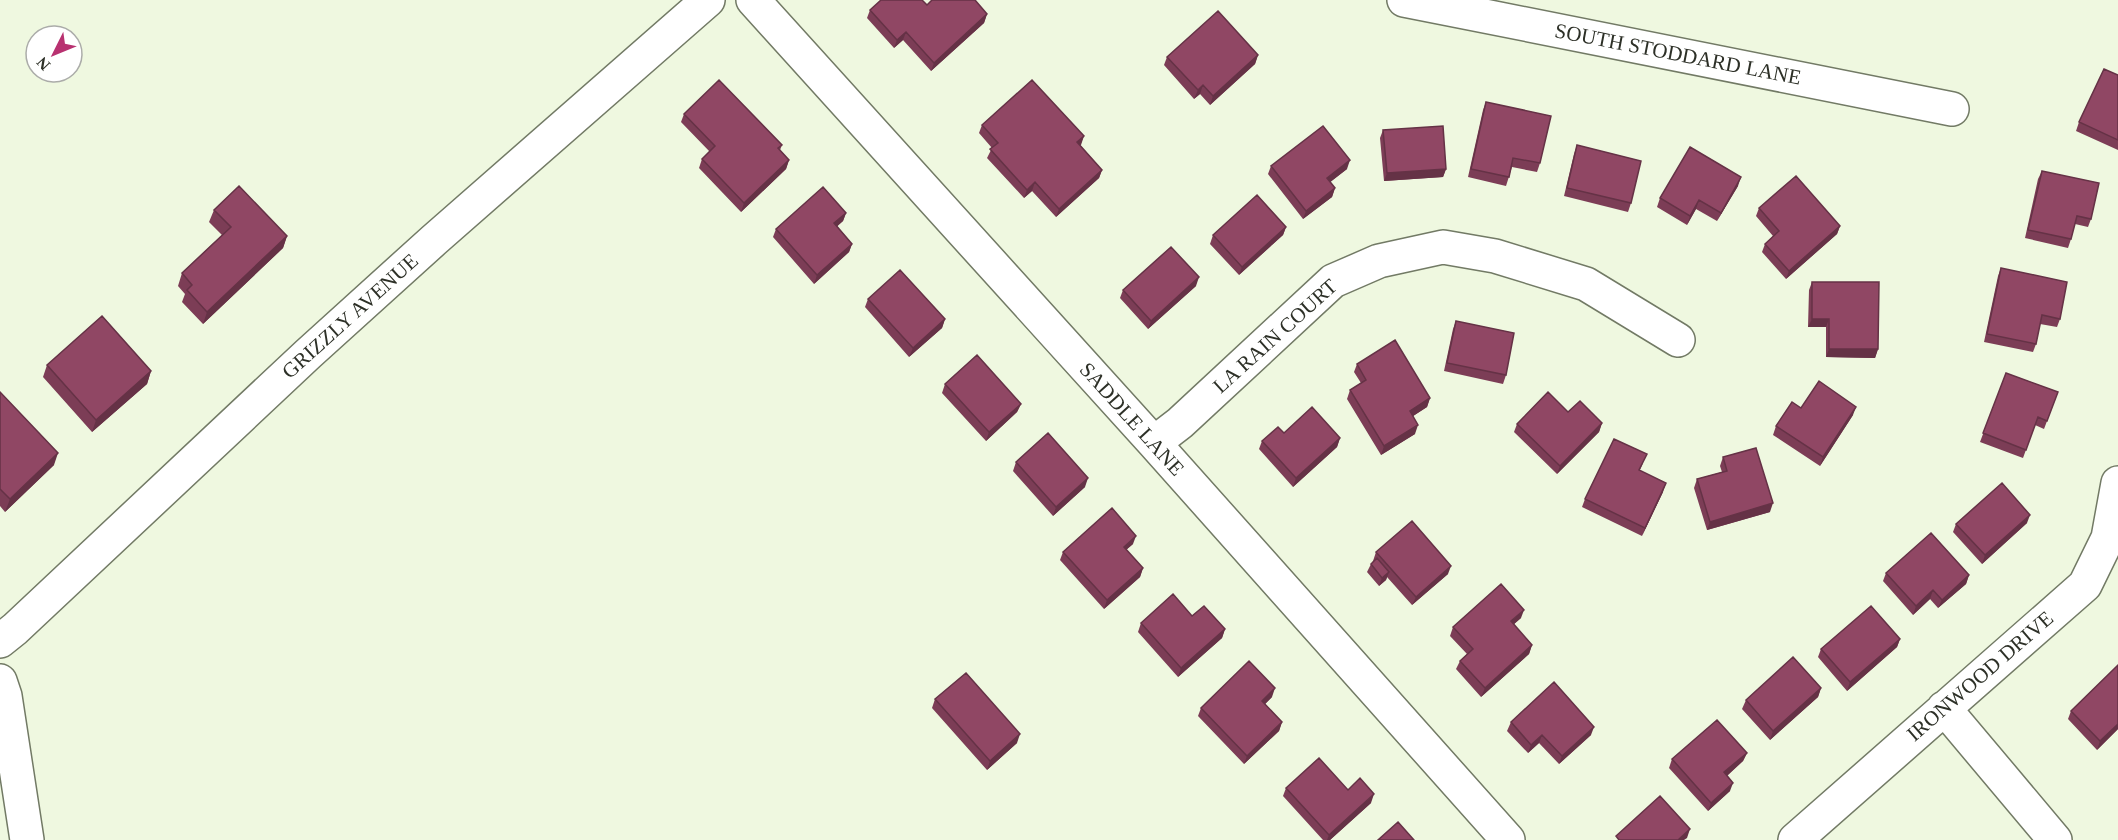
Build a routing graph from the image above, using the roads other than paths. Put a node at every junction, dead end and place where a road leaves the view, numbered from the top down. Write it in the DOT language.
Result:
graph roads {
  1 [pos="708,0"];
  2 [pos="753,0"];
  3 [pos="1404,0"];
  4 [pos="1952,109"];
  5 [pos="1677,340"];
  6 [pos="1154,443"];
  7 [pos="2118,483"];
  8 [pos="0,641"];
  9 [pos="0,681"];
  10 [pos="1944,708"];
  11 [pos="27,840"];
  12 [pos="1509,840"];
  13 [pos="1795,840"];
  14 [pos="2055,840"];
  1 -- 8 [label="street, GRIZZLY AVENUE"];
  2 -- 6 [label="street, SADDLE LANE"];
  3 -- 4 [label="street, SOUTH STODDARD LANE"];
  5 -- 6 [label="street, LA RAIN COURT"];
  6 -- 12 [label="street, SADDLE LANE"];
  7 -- 10 [label="street, IRONWOOD DRIVE"];
  9 -- 11 [label="street"];
  10 -- 13 [label="street, IRONWOOD DRIVE"];
  10 -- 14 [label="street"];
}
